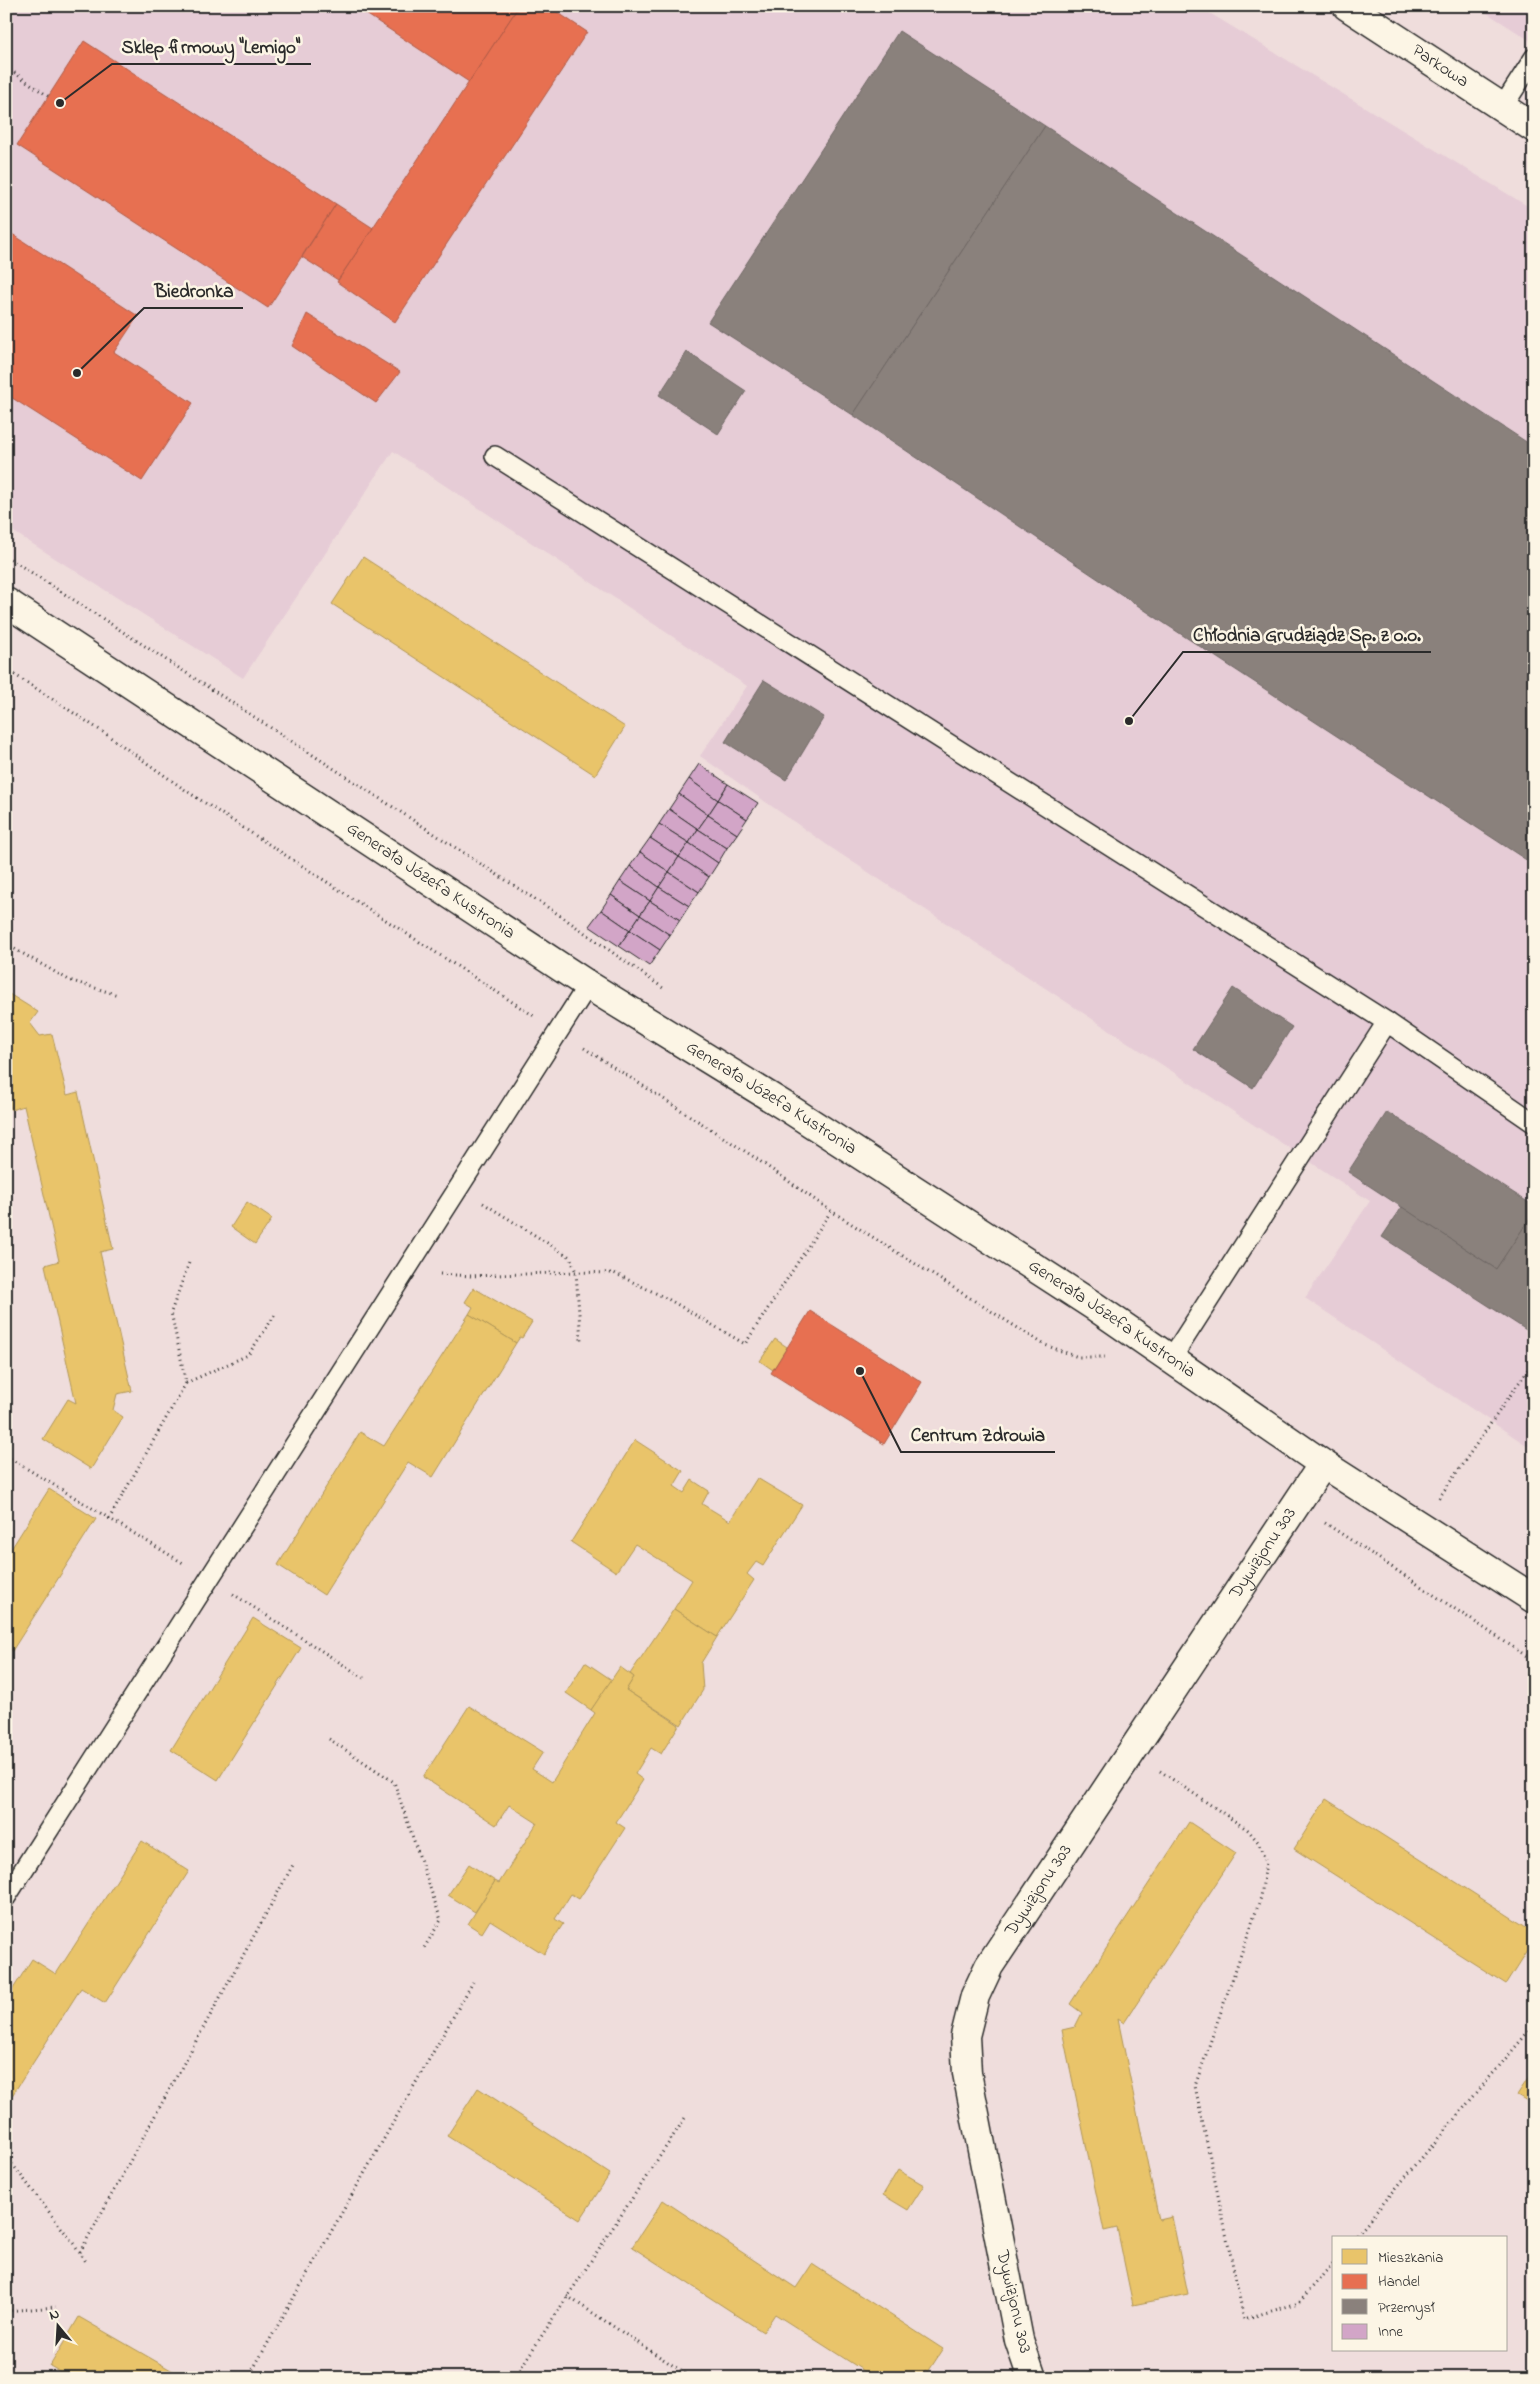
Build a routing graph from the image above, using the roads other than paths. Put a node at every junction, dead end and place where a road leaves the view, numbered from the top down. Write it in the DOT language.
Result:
graph roads {
  1 [pos="1347,6"];
  2 [pos="1534,58"];
  3 [pos="1502,108"];
  4 [pos="1534,128"];
  5 [pos="494,456"];
  6 [pos="6,602"];
  7 [pos="588,985"];
  8 [pos="1387,1022"];
  9 [pos="1534,1123"];
  10 [pos="1171,1360"];
  11 [pos="1323,1464"];
  12 [pos="1534,1599"];
  13 [pos="6,1897"];
  14 [pos="1032,2378"];
  1 -- 3 [label="street, Parkowa"];
  2 -- 3 [label="lane"];
  3 -- 4 [label="street, Parkowa"];
  5 -- 8 [label="lane"];
  6 -- 7 [label="street, Generała Józefa Kustronia"];
  7 -- 10 [label="street, Generała Józefa Kustronia"];
  7 -- 13 [label="lane"];
  8 -- 9 [label="lane"];
  8 -- 10 [label="lane"];
  10 -- 11 [label="street, Generała Józefa Kustronia"];
  11 -- 12 [label="street, Generała Józefa Kustronia"];
  11 -- 14 [label="street, Dywizjonu 303"];
}
